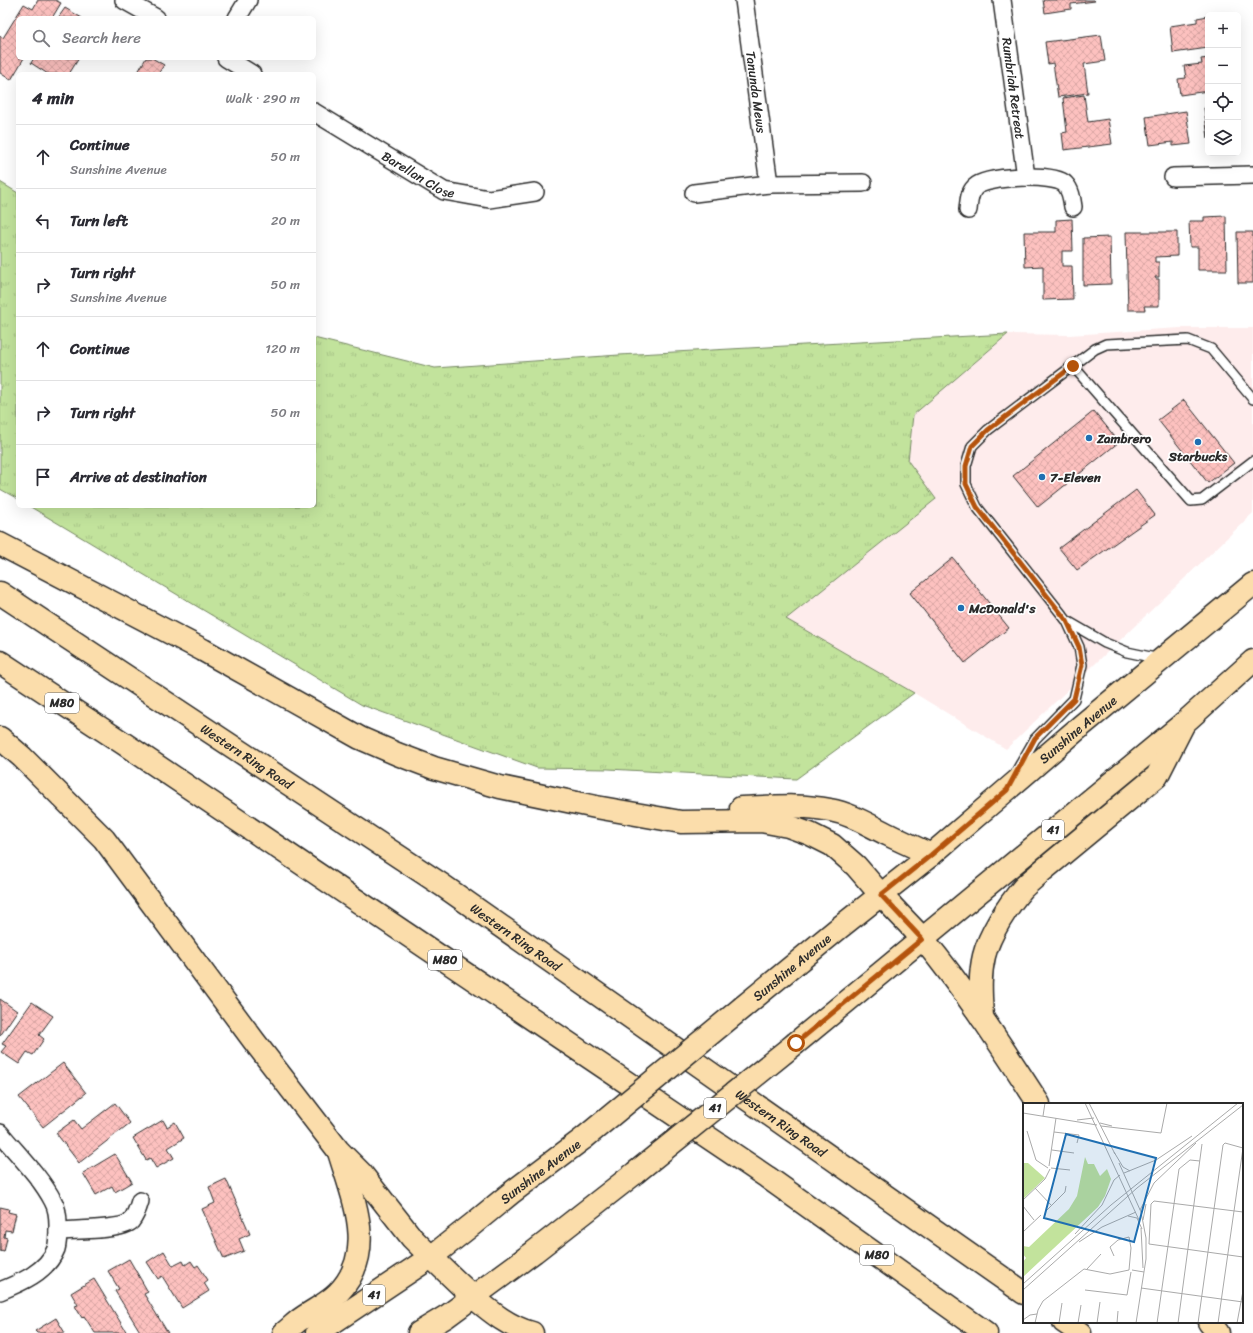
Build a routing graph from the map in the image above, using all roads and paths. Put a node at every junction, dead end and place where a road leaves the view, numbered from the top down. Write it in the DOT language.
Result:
graph roads {
  1 [pos="124,0"];
  2 [pos="248,0"];
  3 [pos="744,0"];
  4 [pos="1002,0"];
  5 [pos="152,16"];
  6 [pos="238,16"];
  7 [pos="229,60"];
  8 [pos="249,72"];
  9 [pos="316,113"];
  10 [pos="1253,176"];
  11 [pos="1026,177"];
  12 [pos="1173,177"];
  13 [pos="862,183"];
  14 [pos="769,184"];
  15 [pos="535,192"];
  16 [pos="694,193"];
  17 [pos="1073,207"];
  18 [pos="968,210"];
  19 [pos="1073,366"];
  20 [pos="1253,399"];
  21 [pos="1253,461"];
  22 [pos="0,544"];
  23 [pos="1253,584"];
  24 [pos="0,594"];
  25 [pos="1067,621"];
  26 [pos="1162,659"];
  27 [pos="1253,661"];
  28 [pos="0,662"];
  29 [pos="1184,723"];
  30 [pos="0,738"];
  31 [pos="1007,790"];
  32 [pos="596,808"];
  33 [pos="931,855"];
  34 [pos="881,895"];
  35 [pos="922,939"];
  36 [pos="982,1018"];
  37 [pos="1038,1103"];
  38 [pos="0,1133"];
  39 [pos="338,1150"];
  40 [pos="140,1201"];
  41 [pos="58,1231"];
  42 [pos="431,1257"];
  43 [pos="0,1291"];
  44 [pos="1023,1292"];
  45 [pos="473,1297"];
  46 [pos="1065,1323"];
  47 [pos="1210,1323"];
  48 [pos="284,1333"];
  49 [pos="317,1333"];
  50 [pos="419,1333"];
  51 [pos="532,1333"];
  52 [pos="986,1333"];
  53 [pos="1080,1333"];
  54 [pos="1218,1333"];
  1 -- 5 [label="street"];
  2 -- 6 [label="street"];
  3 -- 14 [label="street, Tanunda Mews"];
  4 -- 11 [label="street, Rumbriah Retreat"];
  7 -- 8 [label="street"];
  9 -- 15 [label="street, Barellan Close"];
  10 -- 12 [label="street"];
  11 -- 17 [label="street"];
  11 -- 18 [label="street"];
  13 -- 14 [label="street"];
  14 -- 16 [label="street"];
  19 -- 20 [label="lane"];
  19 -- 21 [label="lane"];
  19 -- 25 [label="lane"];
  22 -- 32 [label="main road"];
  23 -- 26 [label="main road, Sunshine Avenue / 41"];
  24 -- 44 [label="main road, Western Ring Road"];
  25 -- 26 [label="lane"];
  25 -- 31 [label="lane"];
  26 -- 31 [label="main road, Sunshine Avenue / 41"];
  27 -- 29 [label="main road, 41"];
  28 -- 52 [label="main road, M80"];
  29 -- 35 [label="main road, 41"];
  29 -- 36 [label="main road"];
  30 -- 39 [label="main road"];
  31 -- 33 [label="main road, Sunshine Avenue / 41"];
  32 -- 33 [label="main road"];
  32 -- 34 [label="main road"];
  33 -- 34 [label="main road, Sunshine Avenue / 41"];
  34 -- 35 [label="main road"];
  34 -- 42 [label="main road, Sunshine Avenue / 41, bridge"];
  35 -- 36 [label="main road"];
  35 -- 45 [label="main road, 41, bridge"];
  36 -- 37 [label="main road"];
  38 -- 41 [label="street"];
  39 -- 42 [label="main road"];
  39 -- 48 [label="main road"];
  40 -- 41 [label="street"];
  41 -- 43 [label="street"];
  42 -- 45 [label="main road"];
  42 -- 49 [label="main road, Sunshine Avenue / 41"];
  45 -- 50 [label="main road, 41"];
  45 -- 51 [label="main road"];
  46 -- 53 [label="main road"];
  47 -- 54 [label="main road"];
}
